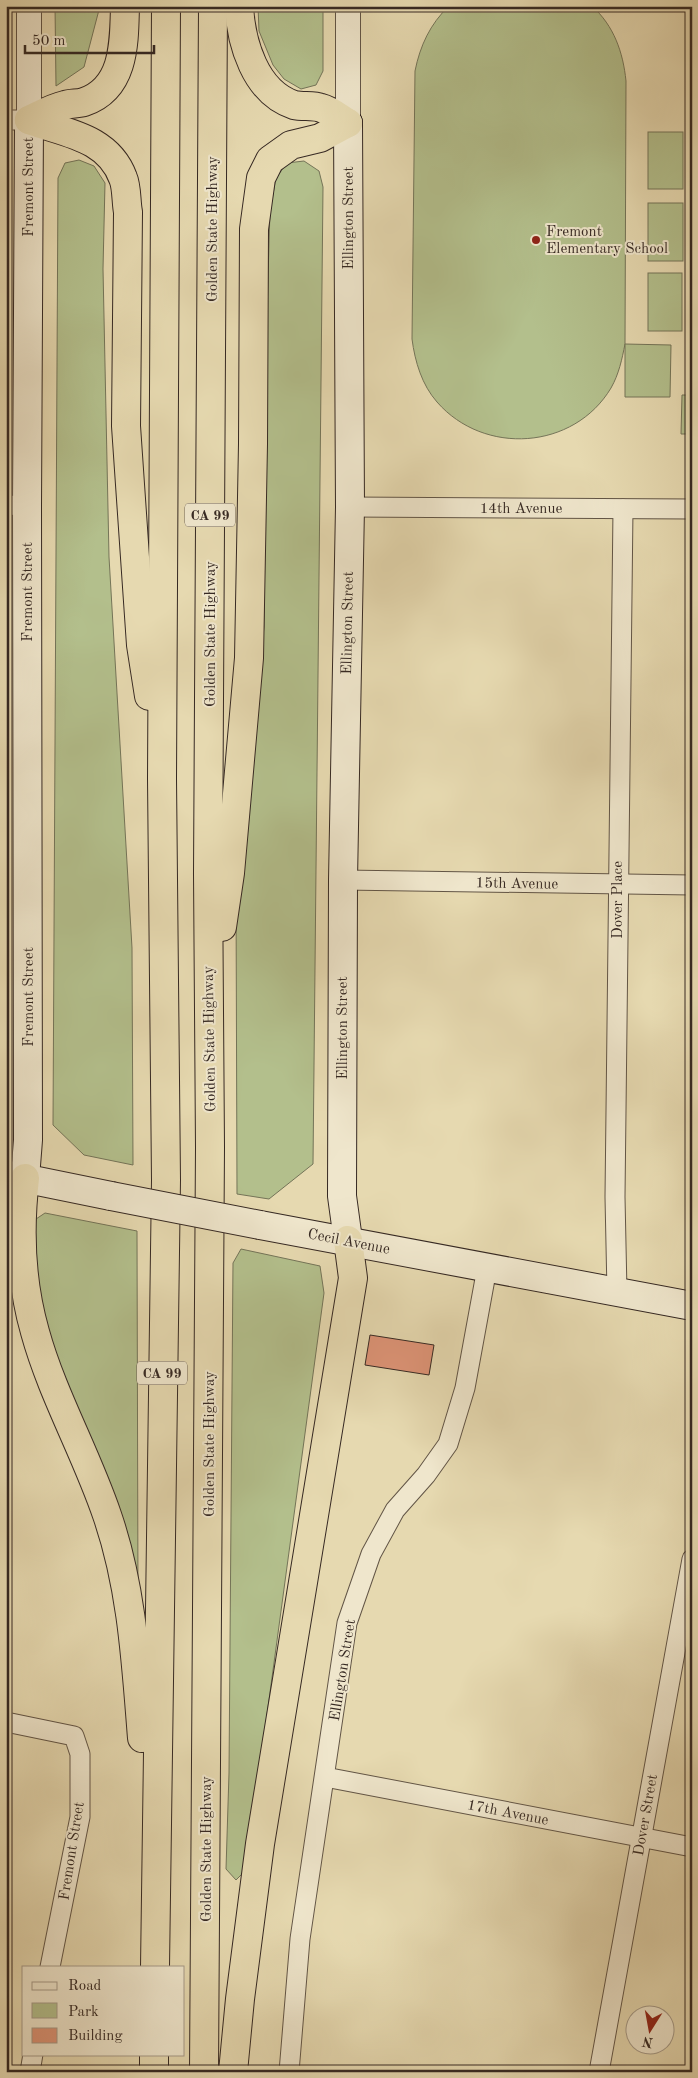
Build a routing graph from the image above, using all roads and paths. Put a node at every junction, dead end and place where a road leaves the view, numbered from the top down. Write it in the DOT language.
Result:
graph roads {
  1 [pos="29,6"];
  2 [pos="125,6"];
  3 [pos="166,6"];
  4 [pos="213,6"];
  5 [pos="239,6"];
  6 [pos="348,6"];
  7 [pos="17,120"];
  8 [pos="348,123"];
  9 [pos="17,505"];
  10 [pos="350,507"];
  11 [pos="623,509"];
  12 [pos="692,509"];
  13 [pos="162,779"];
  14 [pos="343,880"];
  15 [pos="617,884"];
  16 [pos="692,885"];
  17 [pos="209,1024"];
  18 [pos="16,1176"];
  19 [pos="348,1240"];
  20 [pos="487,1268"];
  21 [pos="617,1292"];
  22 [pos="692,1306"];
  23 [pos="692,1559"];
  24 [pos="6,1722"];
  25 [pos="325,1777"];
  26 [pos="641,1837"];
  27 [pos="692,1847"];
  28 [pos="156,1903"];
  29 [pos="50,1966"];
  30 [pos="155,1966"];
  31 [pos="33,2056"];
  32 [pos="154,2056"];
  33 [pos="30,2072"];
  34 [pos="154,2072"];
  35 [pos="204,2072"];
  36 [pos="233,2072"];
  37 [pos="289,2072"];
  38 [pos="599,2072"];
  1 -- 7 [label="street, Fremont Street"];
  2 -- 7 [label="highway"];
  3 -- 13 [label="highway, CA 99"];
  4 -- 17 [label="highway, Golden State Highway / CA 99"];
  5 -- 8 [label="highway"];
  6 -- 8 [label="street, Ellington Street"];
  7 -- 9 [label="main road, Fremont Street"];
  7 -- 13 [label="highway"];
  8 -- 10 [label="main road, Ellington Street"];
  8 -- 17 [label="highway"];
  9 -- 18 [label="main road, Fremont Street"];
  10 -- 11 [label="street, 14th Avenue"];
  10 -- 14 [label="main road, Ellington Street"];
  11 -- 12 [label="street, 14th Avenue"];
  11 -- 15 [label="street, Dover Place"];
  13 -- 28 [label="highway, CA 99"];
  14 -- 15 [label="street, 15th Avenue"];
  14 -- 19 [label="main road, Ellington Street"];
  15 -- 16 [label="street, 15th Avenue"];
  15 -- 21 [label="street, Dover Place"];
  17 -- 35 [label="highway, Golden State Highway / CA 99"];
  18 -- 19 [label="main road, Cecil Avenue, bridge"];
  18 -- 28 [label="highway"];
  19 -- 20 [label="main road, Cecil Avenue"];
  19 -- 36 [label="highway"];
  20 -- 21 [label="main road, Cecil Avenue"];
  20 -- 25 [label="street, Ellington Street"];
  21 -- 22 [label="main road, Cecil Avenue"];
  23 -- 26 [label="street, Dover Street"];
  24 -- 29 [label="street, Fremont Street"];
  25 -- 26 [label="street, 17th Avenue"];
  25 -- 37 [label="street, Ellington Street"];
  26 -- 27 [label="street, 17th Avenue"];
  26 -- 38 [label="street, Dover Street"];
  28 -- 30 [label="highway, CA 99"];
  31 -- 33 [label="street"];
  32 -- 34 [label="highway"];
}
